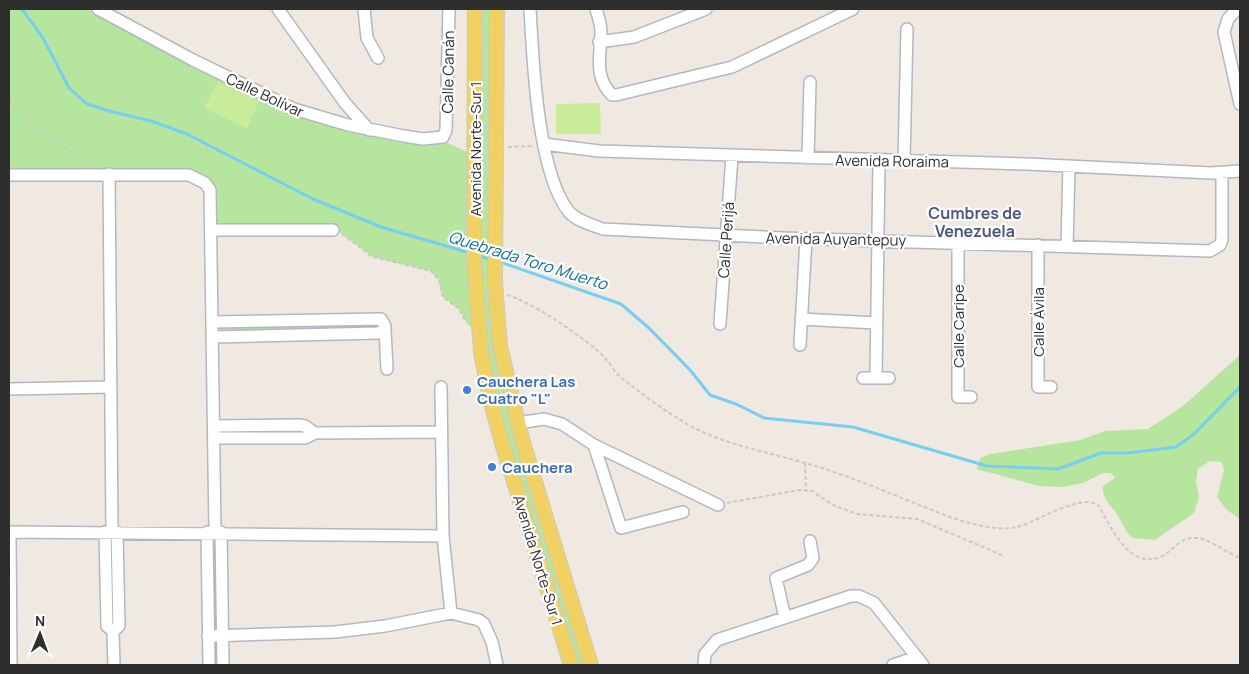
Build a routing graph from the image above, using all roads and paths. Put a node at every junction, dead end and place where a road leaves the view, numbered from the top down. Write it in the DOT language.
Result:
graph roads {
  1 [pos="98,9"];
  2 [pos="278,9"];
  3 [pos="364,9"];
  4 [pos="449,9"];
  5 [pos="475,9"];
  6 [pos="497,9"];
  7 [pos="530,9"];
  8 [pos="596,9"];
  9 [pos="706,9"];
  10 [pos="853,9"];
  11 [pos="1237,9"];
  12 [pos="907,29"];
  13 [pos="599,42"];
  14 [pos="378,58"];
  15 [pos="810,82"];
  16 [pos="9,100"];
  17 [pos="1240,104"];
  18 [pos="369,130"];
  19 [pos="445,134"];
  20 [pos="544,144"];
  21 [pos="496,146"];
  22 [pos="732,156"];
  23 [pos="808,158"];
  24 [pos="879,160"];
  25 [pos="904,161"];
  26 [pos="1069,166"];
  27 [pos="1240,171"];
  28 [pos="1222,173"];
  29 [pos="106,174"];
  30 [pos="9,175"];
  31 [pos="212,230"];
  32 [pos="333,230"];
  33 [pos="726,236"];
  34 [pos="806,239"];
  35 [pos="877,240"];
  36 [pos="958,242"];
  37 [pos="1038,245"];
  38 [pos="1067,246"];
  39 [pos="495,287"];
  40 [pos="801,319"];
  41 [pos="294,321"];
  42 [pos="213,322"];
  43 [pos="876,323"];
  44 [pos="720,324"];
  45 [pos="478,328"];
  46 [pos="385,330"];
  47 [pos="295,336"];
  48 [pos="213,337"];
  49 [pos="800,345"];
  50 [pos="387,369"];
  51 [pos="863,378"];
  52 [pos="876,378"];
  53 [pos="889,378"];
  54 [pos="111,387"];
  55 [pos="441,387"];
  56 [pos="1051,388"];
  57 [pos="9,389"];
  58 [pos="971,397"];
  59 [pos="518,423"];
  60 [pos="214,426"];
  61 [pos="441,432"];
  62 [pos="315,433"];
  63 [pos="214,438"];
  64 [pos="594,445"];
  65 [pos="805,463"];
  66 [pos="806,490"];
  67 [pos="718,505"];
  68 [pos="683,512"];
  69 [pos="10,532"];
  70 [pos="111,532"];
  71 [pos="214,532"];
  72 [pos="444,536"];
  73 [pos="810,541"];
  74 [pos="1002,555"];
  75 [pos="1240,558"];
  76 [pos="452,613"];
  77 [pos="785,618"];
  78 [pos="208,636"];
  79 [pos="223,636"];
  80 [pos="920,661"];
  81 [pos="11,665"];
  82 [pos="114,665"];
  83 [pos="209,665"];
  84 [pos="223,665"];
  85 [pos="498,665"];
  86 [pos="570,665"];
  87 [pos="591,665"];
  88 [pos="704,665"];
  89 [pos="893,665"];
  1 -- 18 [label="street, Calle Bolívar"];
  2 -- 18 [label="street"];
  3 -- 14 [label="street"];
  4 -- 19 [label="street, Calle Canán"];
  5 -- 45 [label="main road, Avenida Norte-Sur 1"];
  6 -- 21 [label="main road, Avenida Norte-Sur 1"];
  7 -- 20 [label="street, Avenida Auyantepuy"];
  8 -- 13 [label="street"];
  9 -- 13 [label="street"];
  10 -- 13 [label="street"];
  11 -- 17 [label="street"];
  12 -- 25 [label="street"];
  15 -- 23 [label="street"];
  16 -- 29 [label="path"];
  18 -- 19 [label="street, Calle Bolívar"];
  20 -- 21 [label="path"];
  20 -- 22 [label="street, Avenida Roraima"];
  20 -- 33 [label="street, Avenida Auyantepuy"];
  21 -- 39 [label="main road, Avenida Norte-Sur 1"];
  22 -- 23 [label="street, Avenida Roraima"];
  22 -- 33 [label="street, Calle Perijá"];
  23 -- 24 [label="street, Avenida Roraima"];
  24 -- 25 [label="street, Avenida Roraima"];
  24 -- 35 [label="street"];
  25 -- 26 [label="street, Avenida Roraima"];
  26 -- 28 [label="street, Avenida Roraima"];
  26 -- 38 [label="street"];
  27 -- 28 [label="street, Avenida Roraima"];
  28 -- 38 [label="street, Avenida Auyantepuy"];
  29 -- 30 [label="street"];
  29 -- 31 [label="street"];
  29 -- 54 [label="street"];
  31 -- 32 [label="street"];
  31 -- 42 [label="street"];
  32 -- 45 [label="path"];
  33 -- 34 [label="street, Avenida Auyantepuy"];
  33 -- 44 [label="street, Calle Perijá"];
  34 -- 35 [label="street, Avenida Auyantepuy"];
  34 -- 40 [label="street"];
  35 -- 36 [label="street, Avenida Auyantepuy"];
  35 -- 43 [label="street"];
  36 -- 37 [label="street, Avenida Auyantepuy"];
  36 -- 58 [label="street, Calle Caripe"];
  37 -- 38 [label="street, Avenida Auyantepuy"];
  37 -- 56 [label="street, Calle Ávila"];
  39 -- 59 [label="main road, Avenida Norte-Sur 1"];
  39 -- 65 [label="path"];
  40 -- 43 [label="street"];
  40 -- 49 [label="street"];
  41 -- 42 [label="street"];
  41 -- 46 [label="street"];
  41 -- 47 [label="street"];
  42 -- 48 [label="street"];
  43 -- 52 [label="street"];
  45 -- 86 [label="main road, Avenida Norte-Sur 1"];
  46 -- 47 [label="street"];
  46 -- 50 [label="street"];
  47 -- 48 [label="street"];
  48 -- 60 [label="street"];
  51 -- 52 [label="street"];
  52 -- 53 [label="street"];
  54 -- 57 [label="street"];
  54 -- 70 [label="street"];
  55 -- 61 [label="street"];
  59 -- 64 [label="street"];
  59 -- 87 [label="main road, Avenida Norte-Sur 1"];
  60 -- 62 [label="street"];
  60 -- 63 [label="street"];
  61 -- 62 [label="street"];
  61 -- 72 [label="street"];
  62 -- 63 [label="street"];
  63 -- 71 [label="street"];
  64 -- 67 [label="street"];
  64 -- 68 [label="street"];
  65 -- 66 [label="path"];
  65 -- 75 [label="path"];
  66 -- 67 [label="path"];
  66 -- 74 [label="path"];
  69 -- 70 [label="street"];
  69 -- 81 [label="street"];
  70 -- 71 [label="street"];
  70 -- 82 [label="street"];
  71 -- 72 [label="street"];
  71 -- 78 [label="street"];
  71 -- 79 [label="street"];
  72 -- 76 [label="street"];
  73 -- 77 [label="street"];
  76 -- 79 [label="street"];
  76 -- 85 [label="street"];
  77 -- 80 [label="street"];
  77 -- 88 [label="street"];
  78 -- 79 [label="street"];
  78 -- 83 [label="street"];
  79 -- 84 [label="street"];
  80 -- 89 [label="street"];
}
